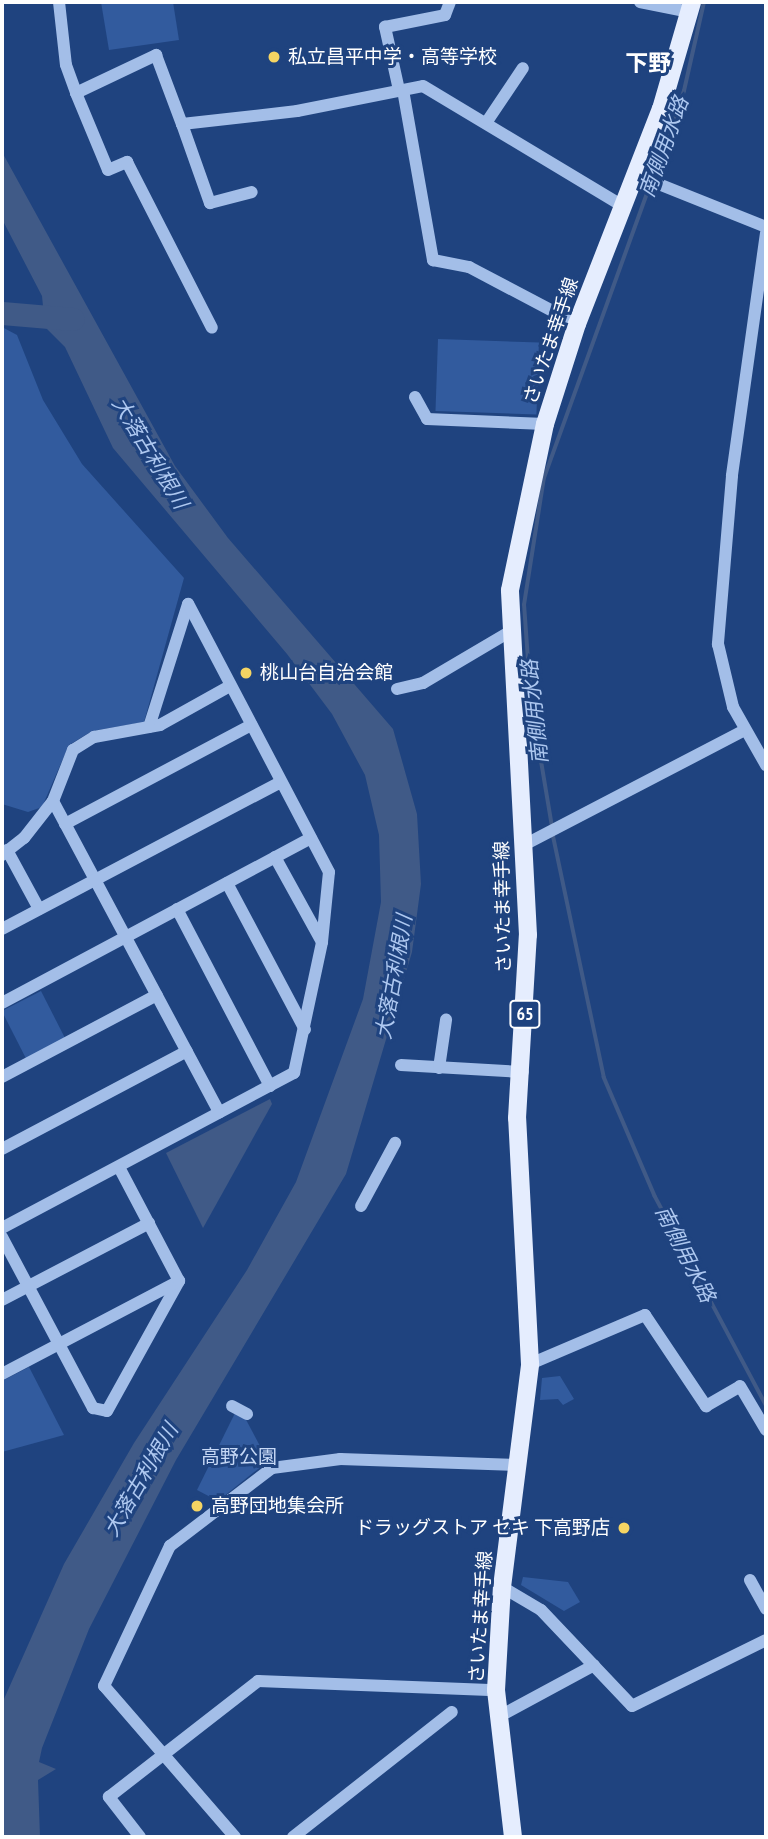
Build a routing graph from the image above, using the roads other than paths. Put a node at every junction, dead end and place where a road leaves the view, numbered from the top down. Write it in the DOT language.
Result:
graph roads {
  1 [pos="59,2"];
  2 [pos="450,2"];
  3 [pos="640,2"];
  4 [pos="691,7"];
  5 [pos="523,68"];
  6 [pos="401,90"];
  7 [pos="76,93"];
  8 [pos="486,123"];
  9 [pos="183,124"];
  10 [pos="636,175"];
  11 [pos="252,192"];
  12 [pos="623,206"];
  13 [pos="766,227"];
  14 [pos="766,233"];
  15 [pos="577,324"];
  16 [pos="212,328"];
  17 [pos="415,397"];
  18 [pos="545,424"];
  19 [pos="511,631"];
  20 [pos="230,685"];
  21 [pos="397,689"];
  22 [pos="251,725"];
  23 [pos="149,727"];
  24 [pos="745,730"];
  25 [pos="766,765"];
  26 [pos="281,782"];
  27 [pos="53,801"];
  28 [pos="65,824"];
  29 [pos="311,838"];
  30 [pos="524,845"];
  31 [pos="5,853"];
  32 [pos="275,857"];
  33 [pos="96,879"];
  34 [pos="227,883"];
  35 [pos="39,909"];
  36 [pos="177,909"];
  37 [pos="2,929"];
  38 [pos="127,936"];
  39 [pos="322,943"];
  40 [pos="157,995"];
  41 [pos="2,1003"];
  42 [pos="446,1020"];
  43 [pos="305,1030"];
  44 [pos="187,1051"];
  45 [pos="401,1065"];
  46 [pos="439,1068"];
  47 [pos="523,1072"];
  48 [pos="2,1077"];
  49 [pos="270,1086"];
  50 [pos="219,1112"];
  51 [pos="395,1143"];
  52 [pos="2,1149"];
  53 [pos="119,1167"];
  54 [pos="361,1206"];
  55 [pos="149,1223"];
  56 [pos="2,1227"];
  57 [pos="2,1237"];
  58 [pos="179,1281"];
  59 [pos="29,1286"];
  60 [pos="2,1300"];
  61 [pos="60,1344"];
  62 [pos="530,1364"];
  63 [pos="2,1374"];
  64 [pos="232,1406"];
  65 [pos="247,1414"];
  66 [pos="766,1430"];
  67 [pos="517,1465"];
  68 [pos="750,1580"];
  69 [pos="502,1587"];
  70 [pos="766,1609"];
  71 [pos="766,1640"];
  72 [pos="594,1665"];
  73 [pos="496,1690"];
  74 [pos="452,1712"];
  75 [pos="498,1717"];
  76 [pos="163,1754"];
  77 [pos="140,1837"];
  78 [pos="235,1837"];
  79 [pos="293,1837"];
  80 [pos="513,1837"];
  1 -- 7 [label="street"];
  2 -- 6 [label="street"];
  3 -- 4 [label="street"];
  4 -- 10 [label="main road, さいたま幸手線 / 65"];
  5 -- 8 [label="street"];
  6 -- 8 [label="street"];
  6 -- 9 [label="street"];
  6 -- 15 [label="street"];
  7 -- 9 [label="street"];
  7 -- 16 [label="street"];
  8 -- 12 [label="street"];
  9 -- 11 [label="street"];
  10 -- 12 [label="main road, さいたま幸手線 / 65"];
  10 -- 13 [label="street"];
  12 -- 15 [label="main road, さいたま幸手線 / 65"];
  14 -- 24 [label="street"];
  15 -- 18 [label="main road, さいたま幸手線 / 65"];
  17 -- 18 [label="street"];
  18 -- 19 [label="main road, さいたま幸手線 / 65"];
  19 -- 21 [label="street"];
  19 -- 30 [label="main road, さいたま幸手線 / 65"];
  20 -- 22 [label="street"];
  20 -- 23 [label="street"];
  20 -- 23 [label="street"];
  22 -- 26 [label="street"];
  22 -- 28 [label="street"];
  23 -- 27 [label="street"];
  24 -- 25 [label="street"];
  24 -- 30 [label="street"];
  26 -- 29 [label="street"];
  26 -- 33 [label="street"];
  27 -- 28 [label="street"];
  27 -- 31 [label="street"];
  28 -- 33 [label="street"];
  29 -- 32 [label="street"];
  29 -- 39 [label="street"];
  30 -- 47 [label="main road, さいたま幸手線 / 65"];
  31 -- 35 [label="street"];
  32 -- 34 [label="street"];
  32 -- 39 [label="street"];
  33 -- 35 [label="street"];
  33 -- 38 [label="street"];
  34 -- 36 [label="street"];
  34 -- 43 [label="street"];
  35 -- 37 [label="street"];
  36 -- 38 [label="street"];
  36 -- 49 [label="street"];
  38 -- 40 [label="street"];
  38 -- 41 [label="street"];
  39 -- 43 [label="street"];
  40 -- 44 [label="street"];
  40 -- 48 [label="street"];
  42 -- 46 [label="street"];
  43 -- 49 [label="street"];
  44 -- 50 [label="street"];
  44 -- 52 [label="street"];
  45 -- 46 [label="street"];
  46 -- 47 [label="street"];
  47 -- 62 [label="main road, さいたま幸手線 / 65"];
  49 -- 50 [label="street"];
  50 -- 53 [label="street"];
  51 -- 54 [label="street"];
  53 -- 55 [label="street"];
  53 -- 56 [label="street"];
  55 -- 58 [label="street"];
  55 -- 59 [label="street"];
  57 -- 59 [label="street"];
  58 -- 61 [label="street"];
  58 -- 61 [label="street"];
  59 -- 60 [label="street"];
  59 -- 61 [label="street"];
  61 -- 63 [label="street"];
  62 -- 66 [label="street"];
  62 -- 67 [label="main road, さいたま幸手線 / 65"];
  64 -- 65 [label="street"];
  67 -- 69 [label="main road, さいたま幸手線 / 65"];
  67 -- 76 [label="street"];
  68 -- 70 [label="street"];
  69 -- 72 [label="street"];
  69 -- 73 [label="main road, さいたま幸手線 / 65"];
  71 -- 72 [label="street"];
  72 -- 75 [label="street"];
  73 -- 75 [label="main road, さいたま幸手線 / 65"];
  73 -- 76 [label="street"];
  74 -- 79 [label="street"];
  75 -- 80 [label="main road, さいたま幸手線 / 65"];
  76 -- 77 [label="street"];
  76 -- 78 [label="street"];
}
